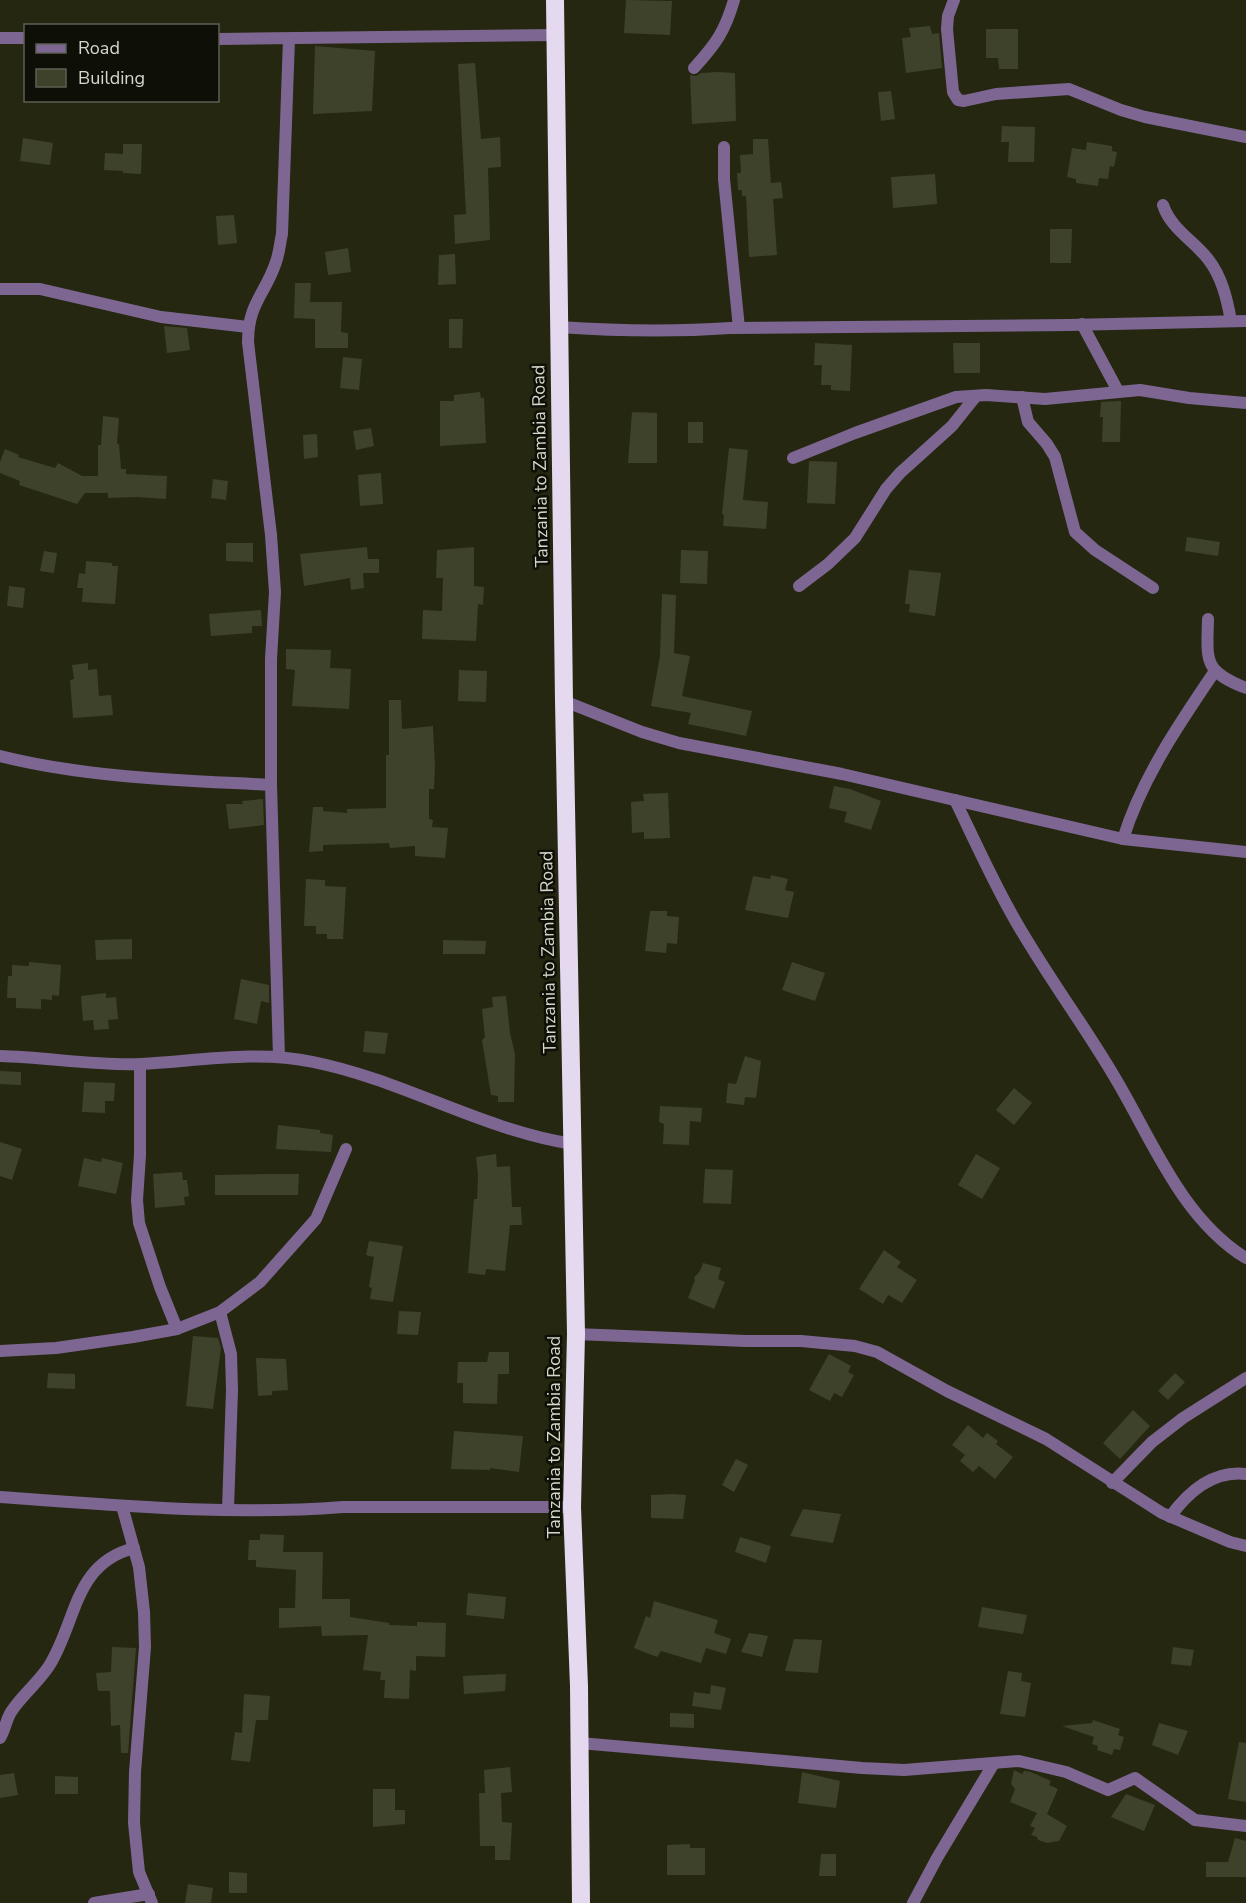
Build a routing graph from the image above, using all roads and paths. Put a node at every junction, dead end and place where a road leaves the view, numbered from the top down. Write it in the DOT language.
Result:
graph roads {
  1 [pos="555,0"];
  2 [pos="734,0"];
  3 [pos="954,0"];
  4 [pos="556,35"];
  5 [pos="0,38"];
  6 [pos="24,38"];
  7 [pos="219,39"];
  8 [pos="288,39"];
  9 [pos="694,68"];
  10 [pos="1246,136"];
  11 [pos="724,147"];
  12 [pos="1163,205"];
  13 [pos="0,289"];
  14 [pos="1231,321"];
  15 [pos="1246,321"];
  16 [pos="1082,324"];
  17 [pos="248,327"];
  18 [pos="559,327"];
  19 [pos="739,328"];
  20 [pos="1118,391"];
  21 [pos="976,396"];
  22 [pos="1022,397"];
  23 [pos="1246,403"];
  24 [pos="793,458"];
  25 [pos="799,586"];
  26 [pos="1153,588"];
  27 [pos="1208,619"];
  28 [pos="1215,671"];
  29 [pos="1246,688"];
  30 [pos="564,701"];
  31 [pos="0,756"];
  32 [pos="271,785"];
  33 [pos="955,801"];
  34 [pos="1123,839"];
  35 [pos="1246,852"];
  36 [pos="0,1056"];
  37 [pos="279,1057"];
  38 [pos="140,1064"];
  39 [pos="573,1144"];
  40 [pos="346,1149"];
  41 [pos="1246,1258"];
  42 [pos="220,1312"];
  43 [pos="177,1329"];
  44 [pos="576,1334"];
  45 [pos="0,1351"];
  46 [pos="1246,1378"];
  47 [pos="1246,1474"];
  48 [pos="1112,1483"];
  49 [pos="0,1497"];
  50 [pos="122,1506"];
  51 [pos="573,1507"];
  52 [pos="228,1509"];
  53 [pos="1170,1517"];
  54 [pos="1246,1546"];
  55 [pos="134,1548"];
  56 [pos="0,1738"];
  57 [pos="580,1743"];
  58 [pos="994,1762"];
  59 [pos="1246,1826"];
  60 [pos="151,1899"];
  61 [pos="94,1903"];
  62 [pos="581,1903"];
  63 [pos="914,1903"];
  1 -- 4 [label="highway, Tanzania to Zambia Road"];
  2 -- 9 [label="street"];
  3 -- 10 [label="street"];
  4 -- 8 [label="street"];
  4 -- 18 [label="highway, Tanzania to Zambia Road"];
  5 -- 6 [label="street"];
  7 -- 8 [label="street"];
  8 -- 17 [label="street"];
  11 -- 19 [label="street"];
  12 -- 14 [label="street"];
  13 -- 17 [label="street"];
  14 -- 15 [label="street"];
  14 -- 16 [label="street"];
  16 -- 19 [label="street"];
  16 -- 20 [label="street"];
  17 -- 32 [label="street"];
  18 -- 19 [label="street"];
  18 -- 30 [label="highway, Tanzania to Zambia Road"];
  20 -- 22 [label="street"];
  20 -- 23 [label="street"];
  21 -- 22 [label="street"];
  21 -- 24 [label="street"];
  21 -- 25 [label="street"];
  22 -- 26 [label="street"];
  27 -- 28 [label="street"];
  28 -- 29 [label="street"];
  28 -- 34 [label="street"];
  30 -- 33 [label="street"];
  30 -- 39 [label="highway, Tanzania to Zambia Road"];
  31 -- 32 [label="street"];
  32 -- 37 [label="street"];
  33 -- 34 [label="street"];
  33 -- 41 [label="street"];
  34 -- 35 [label="street"];
  36 -- 38 [label="street"];
  37 -- 38 [label="street"];
  37 -- 39 [label="street"];
  38 -- 43 [label="street"];
  39 -- 44 [label="highway, Tanzania to Zambia Road"];
  40 -- 42 [label="street"];
  42 -- 43 [label="street"];
  42 -- 52 [label="street"];
  43 -- 45 [label="street"];
  44 -- 48 [label="street"];
  44 -- 51 [label="highway, Tanzania to Zambia Road"];
  46 -- 48 [label="street"];
  47 -- 53 [label="street"];
  48 -- 53 [label="street"];
  49 -- 50 [label="street"];
  50 -- 52 [label="street"];
  50 -- 55 [label="street"];
  51 -- 52 [label="street"];
  51 -- 57 [label="highway, Tanzania to Zambia Road"];
  53 -- 54 [label="street"];
  55 -- 56 [label="street"];
  55 -- 60 [label="street"];
  57 -- 58 [label="street"];
  57 -- 62 [label="highway, Tanzania to Zambia Road"];
  58 -- 59 [label="street"];
  58 -- 63 [label="street"];
  60 -- 61 [label="street"];
}
